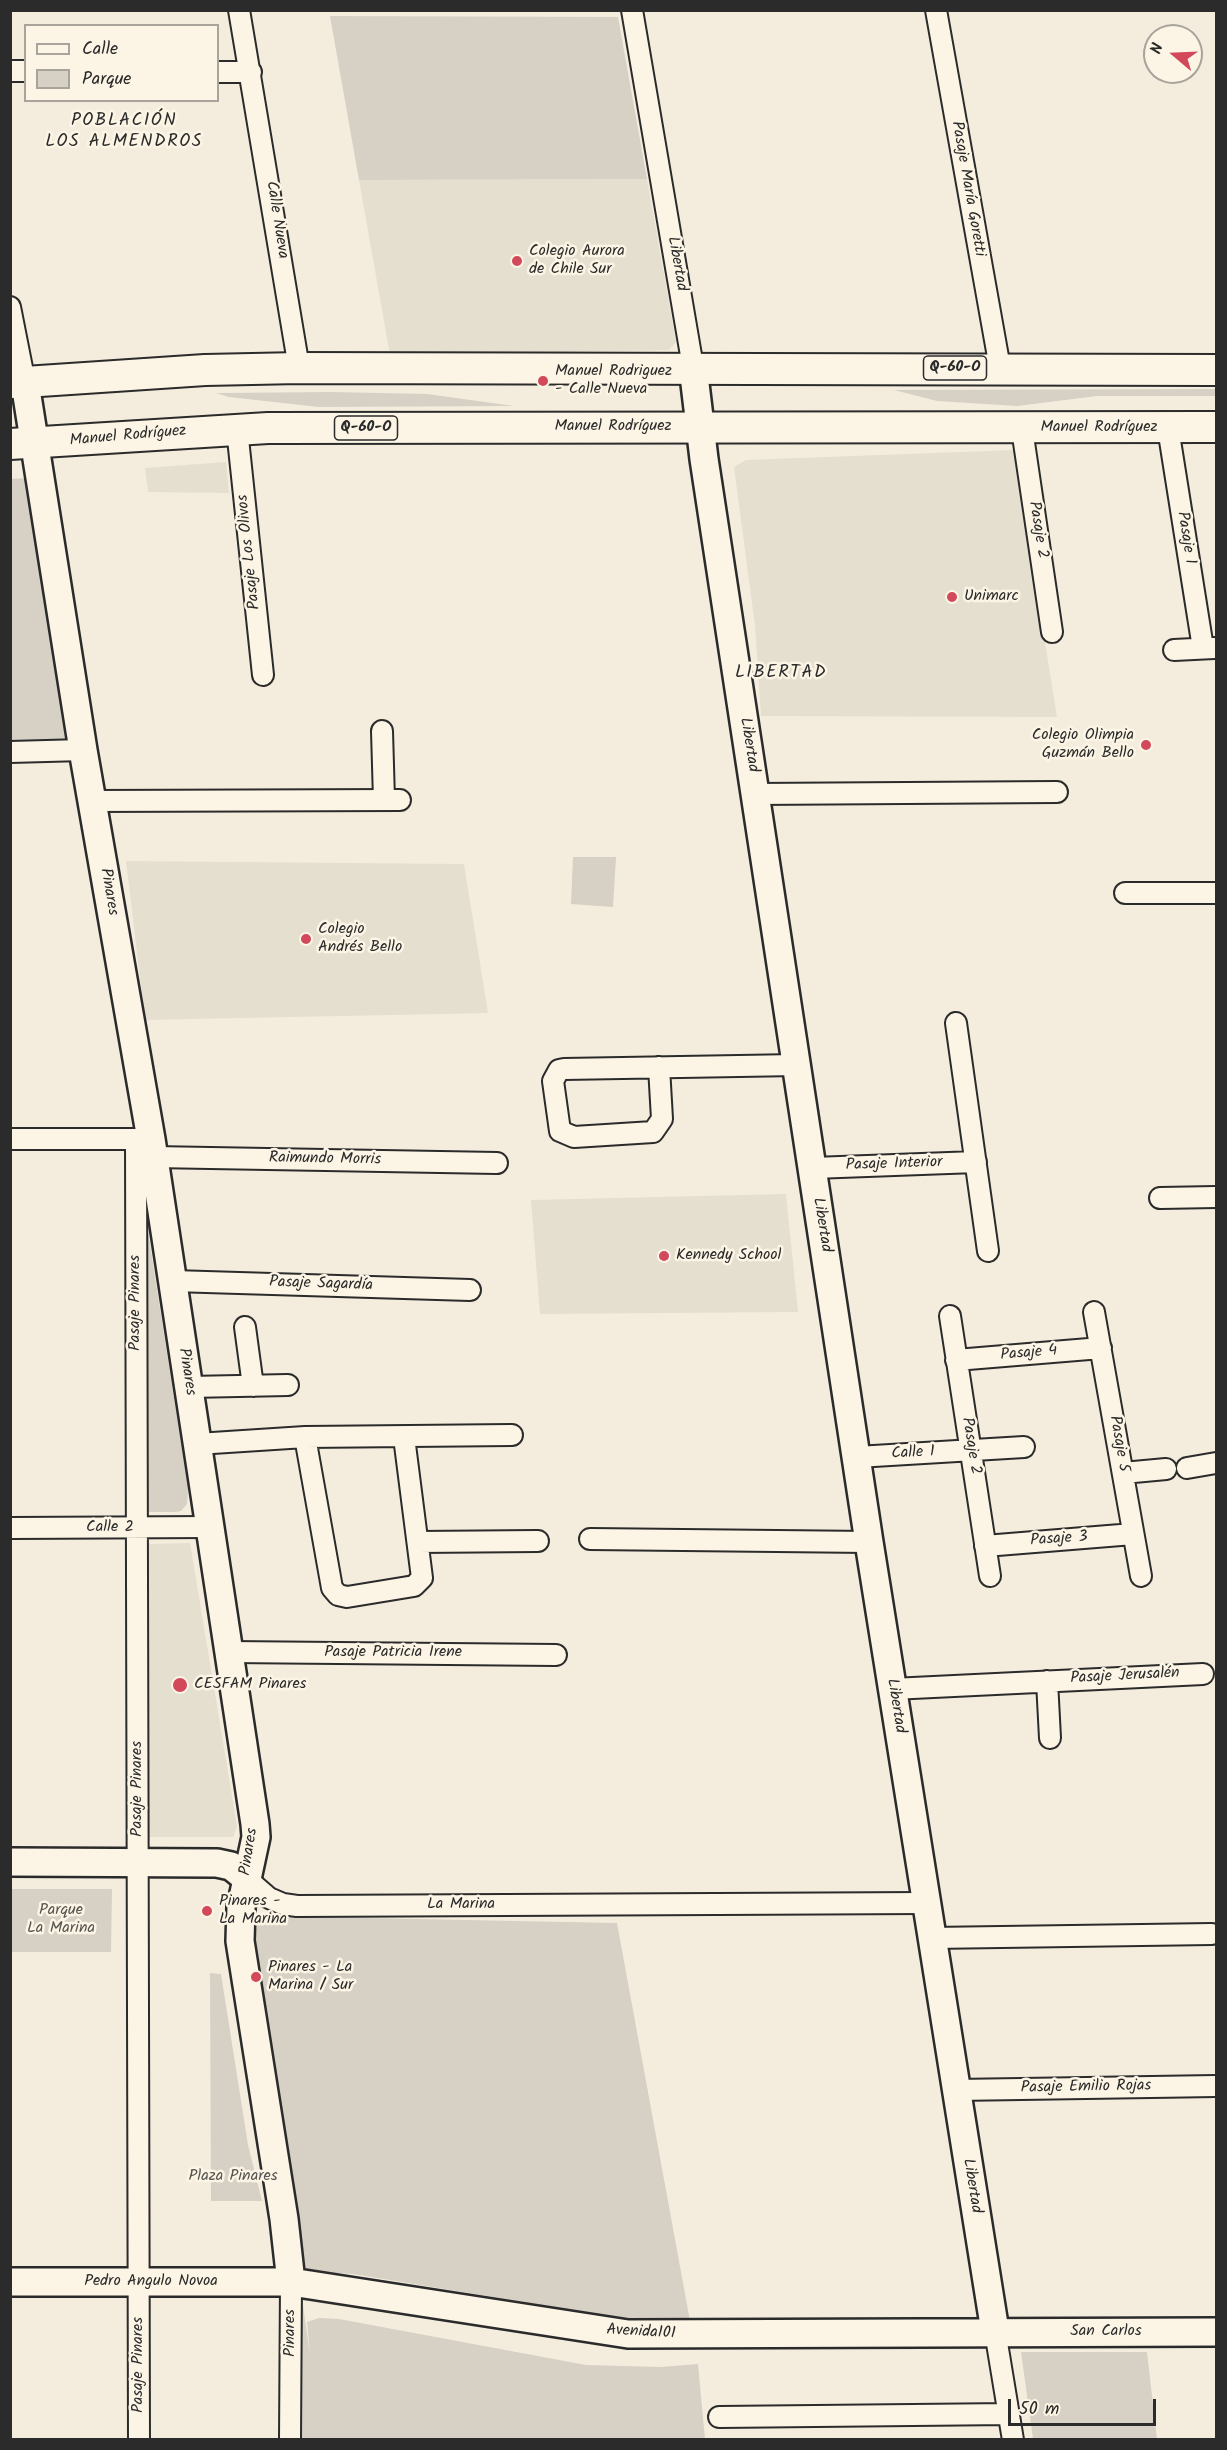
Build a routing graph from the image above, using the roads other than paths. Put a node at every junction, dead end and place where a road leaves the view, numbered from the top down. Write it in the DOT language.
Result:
graph roads {
  1 [pos="238,10"];
  2 [pos="632,10"];
  3 [pos="936,10"];
  4 [pos="219,72"];
  5 [pos="251,72"];
  6 [pos="10,308"];
  7 [pos="693,367"];
  8 [pos="299,368"];
  9 [pos="1000,368"];
  10 [pos="1216,370"];
  11 [pos="18,383"];
  12 [pos="699,427"];
  13 [pos="1216,427"];
  14 [pos="1168,428"];
  15 [pos="237,429"];
  16 [pos="1022,429"];
  17 [pos="22,444"];
  18 [pos="1052,632"];
  19 [pos="1210,648"];
  20 [pos="1174,650"];
  21 [pos="263,675"];
  22 [pos="382,731"];
  23 [pos="83,750"];
  24 [pos="10,753"];
  25 [pos="1057,792"];
  26 [pos="756,794"];
  27 [pos="92,801"];
  28 [pos="1125,893"];
  29 [pos="1216,893"];
  30 [pos="956,1023"];
  31 [pos="797,1065"];
  32 [pos="659,1068"];
  33 [pos="10,1139"];
  34 [pos="147,1145"];
  35 [pos="976,1162"];
  36 [pos="497,1163"];
  37 [pos="813,1168"];
  38 [pos="1216,1197"];
  39 [pos="1160,1198"];
  40 [pos="988,1251"];
  41 [pos="172,1281"];
  42 [pos="470,1290"];
  43 [pos="1094,1312"];
  44 [pos="950,1316"];
  45 [pos="245,1328"];
  46 [pos="1101,1348"];
  47 [pos="956,1360"];
  48 [pos="288,1385"];
  49 [pos="253,1386"];
  50 [pos="189,1387"];
  51 [pos="512,1435"];
  52 [pos="305,1437"];
  53 [pos="404,1437"];
  54 [pos="197,1444"];
  55 [pos="1024,1447"];
  56 [pos="970,1450"];
  57 [pos="857,1457"];
  58 [pos="1216,1463"];
  59 [pos="1187,1468"];
  60 [pos="1166,1469"];
  61 [pos="1123,1473"];
  62 [pos="210,1527"];
  63 [pos="10,1528"];
  64 [pos="137,1528"];
  65 [pos="1133,1534"];
  66 [pos="590,1539"];
  67 [pos="538,1541"];
  68 [pos="418,1542"];
  69 [pos="869,1542"];
  70 [pos="985,1546"];
  71 [pos="990,1576"];
  72 [pos="1141,1576"];
  73 [pos="230,1652"];
  74 [pos="556,1654"];
  75 [pos="1203,1674"];
  76 [pos="1047,1681"];
  77 [pos="892,1689"];
  78 [pos="1050,1738"];
  79 [pos="10,1862"];
  80 [pos="138,1863"];
  81 [pos="246,1878"];
  82 [pos="925,1903"];
  83 [pos="1212,1934"];
  84 [pos="931,1938"];
  85 [pos="1216,2086"];
  86 [pos="956,2090"];
  87 [pos="10,2282"];
  88 [pos="139,2282"];
  89 [pos="291,2282"];
  90 [pos="995,2331"];
  91 [pos="1216,2332"];
  92 [pos="1009,2414"];
  93 [pos="719,2417"];
  94 [pos="140,2439"];
  95 [pos="290,2439"];
  96 [pos="1013,2439"];
  1 -- 5 [label="street"];
  2 -- 7 [label="street, Libertad"];
  3 -- 9 [label="street, Pasaje María Goretti"];
  4 -- 5 [label="street"];
  5 -- 8 [label="street, Calle Nueva"];
  6 -- 11 [label="street, Pinares"];
  7 -- 8 [label="main road, Q-60-O"];
  7 -- 9 [label="main road, Q-60-O"];
  7 -- 12 [label="street, Libertad"];
  8 -- 11 [label="main road, Q-60-O"];
  9 -- 10 [label="main road, Q-60-O"];
  11 -- 17 [label="street, Pinares"];
  12 -- 15 [label="main road, Manuel Rodríguez / Q-60-O"];
  12 -- 16 [label="main road, Manuel Rodríguez / Q-60-O"];
  12 -- 26 [label="street, Libertad"];
  13 -- 14 [label="main road, Manuel Rodríguez / Q-60-O"];
  14 -- 16 [label="main road, Manuel Rodríguez / Q-60-O"];
  14 -- 19 [label="street, Pasaje 1"];
  15 -- 17 [label="main road, Manuel Rodríguez / Q-60-O"];
  15 -- 21 [label="street, Pasaje Los Olivos"];
  16 -- 18 [label="street, Pasaje 2"];
  17 -- 23 [label="street, Pinares"];
  19 -- 20 [label="street"];
  22 -- 27 [label="street"];
  23 -- 24 [label="street"];
  23 -- 27 [label="street, Pinares"];
  25 -- 26 [label="street"];
  26 -- 31 [label="street, Libertad"];
  27 -- 34 [label="street, Pinares"];
  28 -- 29 [label="street"];
  30 -- 35 [label="street"];
  31 -- 32 [label="street"];
  31 -- 37 [label="street, Libertad"];
  32 -- 32 [label="street"];
  33 -- 34 [label="street, Raimundo Morris"];
  34 -- 36 [label="street, Raimundo Morris"];
  34 -- 41 [label="street, Pinares"];
  34 -- 64 [label="street, Pasaje Pinares"];
  35 -- 37 [label="street, Pasaje Interior"];
  35 -- 40 [label="street"];
  37 -- 57 [label="street, Libertad"];
  38 -- 39 [label="street"];
  41 -- 42 [label="street, Pasaje Sagardía"];
  41 -- 50 [label="street, Pinares"];
  43 -- 46 [label="street, Pasaje 5"];
  44 -- 47 [label="street, Pasaje 2"];
  45 -- 49 [label="street"];
  46 -- 47 [label="street, Pasaje 4"];
  46 -- 61 [label="street, Pasaje 5"];
  47 -- 56 [label="street, Pasaje 2"];
  48 -- 49 [label="street"];
  49 -- 50 [label="street"];
  50 -- 54 [label="street, Pinares"];
  51 -- 53 [label="street"];
  52 -- 53 [label="street"];
  52 -- 54 [label="street"];
  52 -- 68 [label="street"];
  53 -- 68 [label="street"];
  54 -- 62 [label="street, Pinares"];
  55 -- 56 [label="street"];
  56 -- 57 [label="street, Calle 1"];
  56 -- 70 [label="street, Pasaje 2"];
  57 -- 69 [label="street, Libertad"];
  58 -- 59 [label="street"];
  60 -- 61 [label="street"];
  61 -- 65 [label="street, Pasaje 5"];
  62 -- 64 [label="street, Calle 2"];
  62 -- 73 [label="street, Pinares"];
  63 -- 64 [label="street, Calle 2"];
  64 -- 80 [label="street, Pasaje Pinares"];
  65 -- 70 [label="street, Pasaje 3"];
  65 -- 72 [label="street, Pasaje 5"];
  66 -- 69 [label="street"];
  67 -- 68 [label="street"];
  69 -- 77 [label="street, Libertad"];
  70 -- 71 [label="street, Pasaje 2"];
  73 -- 74 [label="street, Pasaje Patricia Irene"];
  73 -- 81 [label="street, Pinares"];
  75 -- 76 [label="street, Pasaje Jerusalén"];
  76 -- 77 [label="street, Pasaje Jerusalén"];
  76 -- 78 [label="street, Pasaje Jerusalén"];
  77 -- 82 [label="street, Libertad"];
  79 -- 80 [label="street, La Marina"];
  80 -- 81 [label="street, La Marina"];
  80 -- 88 [label="street, Pasaje Pinares"];
  81 -- 82 [label="street, La Marina"];
  81 -- 89 [label="street, Pinares"];
  82 -- 84 [label="street, Libertad"];
  83 -- 84 [label="street"];
  84 -- 86 [label="street, Libertad"];
  85 -- 86 [label="street, Pasaje Emilio Rojas"];
  86 -- 90 [label="street, Libertad"];
  87 -- 88 [label="street, Pedro Angulo Novoa"];
  88 -- 89 [label="street, Pedro Angulo Novoa"];
  88 -- 94 [label="street, Pasaje Pinares"];
  89 -- 90 [label="street, Avenida101"];
  89 -- 95 [label="street, Pinares"];
  90 -- 91 [label="street, San Carlos"];
  90 -- 92 [label="street, Libertad"];
  92 -- 93 [label="street"];
  92 -- 96 [label="street, Libertad"];
}
